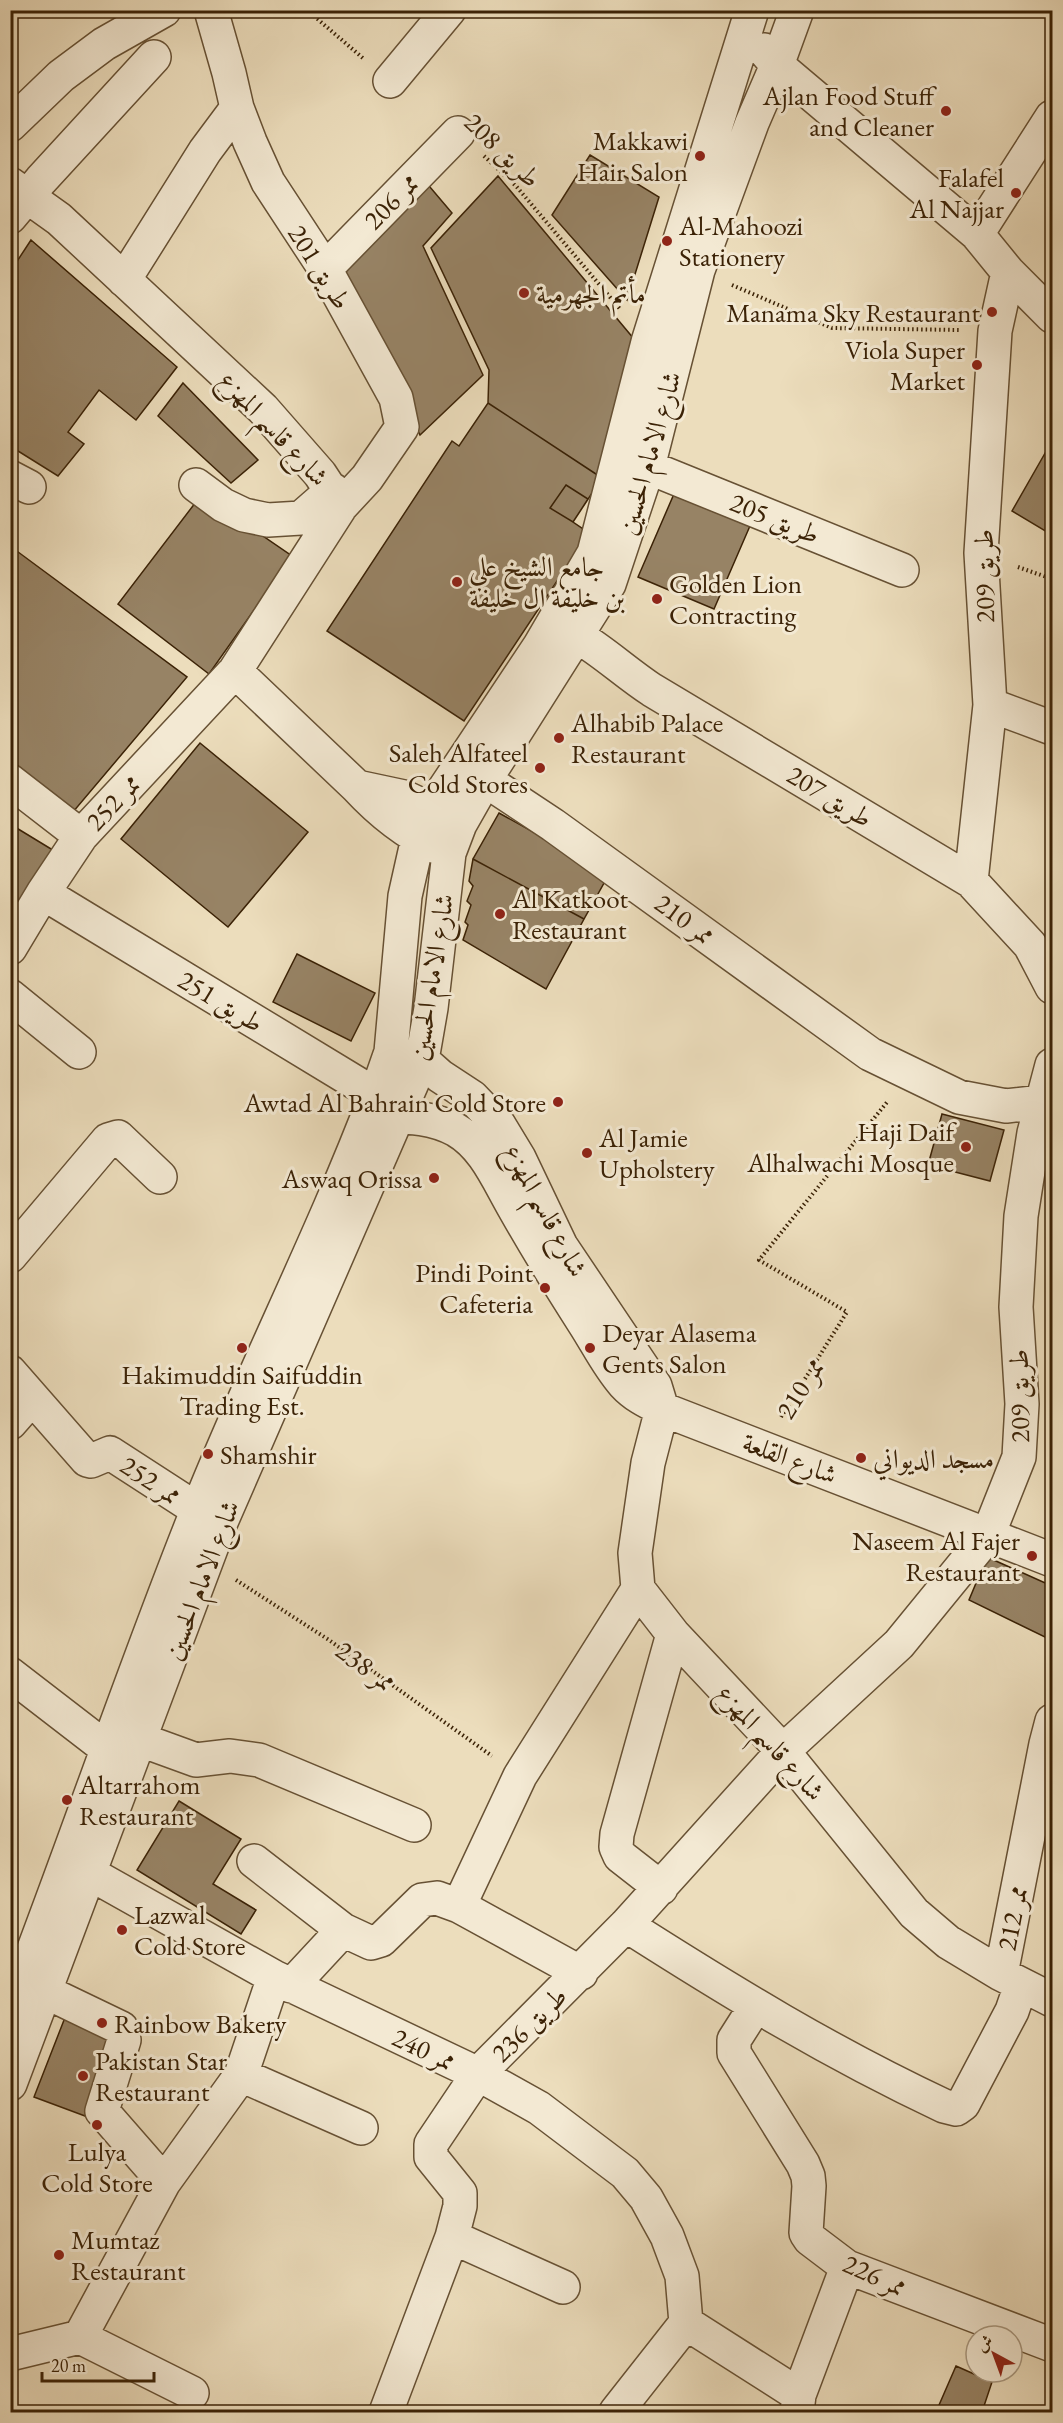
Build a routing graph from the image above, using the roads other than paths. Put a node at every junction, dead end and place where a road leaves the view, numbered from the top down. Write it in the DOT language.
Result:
graph roads {
  1 [pos="164,10"];
  2 [pos="211,10"];
  3 [pos="449,10"];
  4 [pos="754,10"];
  5 [pos="797,10"];
  6 [pos="154,57"];
  7 [pos="777,65"];
  8 [pos="390,81"];
  9 [pos="237,108"];
  10 [pos="1053,117"];
  11 [pos="10,125"];
  12 [pos="458,133"];
  13 [pos="16,199"];
  14 [pos="977,234"];
  15 [pos="325,269"];
  16 [pos="1008,272"];
  17 [pos="124,280"];
  18 [pos="1053,316"];
  19 [pos="648,467"];
  20 [pos="196,485"];
  21 [pos="337,498"];
  22 [pos="902,570"];
  23 [pos="578,636"];
  24 [pos="235,671"];
  25 [pos="990,705"];
  26 [pos="1053,728"];
  27 [pos="472,772"];
  28 [pos="10,781"];
  29 [pos="357,787"];
  30 [pos="431,809"];
  31 [pos="81,836"];
  32 [pos="418,838"];
  33 [pos="454,838"];
  34 [pos="971,881"];
  35 [pos="43,893"];
  36 [pos="10,948"];
  37 [pos="1053,987"];
  38 [pos="10,996"];
  39 [pos="79,1052"];
  40 [pos="391,1052"];
  41 [pos="422,1060"];
  42 [pos="1053,1065"];
  43 [pos="1042,1102"];
  44 [pos="386,1108"];
  45 [pos="160,1177"];
  46 [pos="10,1256"];
  47 [pos="10,1372"];
  48 [pos="32,1398"];
  49 [pos="662,1409"];
  50 [pos="10,1423"];
  51 [pos="209,1516"];
  52 [pos="988,1535"];
  53 [pos="195,1556"];
  54 [pos="1053,1560"];
  55 [pos="638,1589"];
  56 [pos="673,1634"];
  57 [pos="10,1674"];
  58 [pos="1053,1721"];
  59 [pos="141,1740"];
  60 [pos="783,1751"];
  61 [pos="110,1765"];
  62 [pos="414,1826"];
  63 [pos="254,1861"];
  64 [pos="78,1868"];
  65 [pos="661,1888"];
  66 [pos="459,1906"];
  67 [pos="626,1925"];
  68 [pos="343,1930"];
  69 [pos="581,1972"];
  70 [pos="1011,1979"];
  71 [pos="283,1981"];
  72 [pos="44,1991"];
  73 [pos="1053,2000"];
  74 [pos="755,2007"];
  75 [pos="10,2012"];
  76 [pos="478,2074"];
  77 [pos="241,2075"];
  78 [pos="10,2084"];
  79 [pos="361,2128"];
  80 [pos="164,2182"];
  81 [pos="452,2237"];
  82 [pos="847,2267"];
  83 [pos="563,2287"];
  84 [pos="686,2323"];
  85 [pos="80,2337"];
  86 [pos="1053,2345"];
  87 [pos="10,2354"];
  88 [pos="192,2393"];
  89 [pos="798,2404"];
  90 [pos="386,2412"];
  91 [pos="616,2412"];
  1 -- 11 [label="street"];
  2 -- 9 [label="street, طريق 201"];
  3 -- 8 [label="street"];
  4 -- 7 [label="street"];
  4 -- 27 [label="street, شارع الامام الحسين"];
  5 -- 7 [label="street, شارع الامام الحسين"];
  6 -- 13 [label="street"];
  7 -- 14 [label="street"];
  7 -- 19 [label="street, شارع الامام الحسين"];
  9 -- 15 [label="street, طريق 201"];
  9 -- 17 [label="street"];
  10 -- 14 [label="street"];
  12 -- 15 [label="street, ممر 206"];
  13 -- 17 [label="street, شارع قاسم المهزع"];
  14 -- 16 [label="street"];
  15 -- 21 [label="street, طريق 201"];
  16 -- 18 [label="street"];
  16 -- 25 [label="street, طريق 209"];
  17 -- 21 [label="street, شارع قاسم المهزع"];
  19 -- 22 [label="street, طريق 205"];
  19 -- 23 [label="street, شارع الامام الحسين"];
  20 -- 21 [label="street"];
  21 -- 24 [label="street, شارع قاسم المهزع"];
  23 -- 27 [label="street, شارع الامام الحسين"];
  23 -- 34 [label="street, طريق 207"];
  24 -- 29 [label="street"];
  24 -- 31 [label="street, ممر 252"];
  25 -- 26 [label="street"];
  25 -- 34 [label="street, طريق 209"];
  27 -- 30 [label="street, شارع الامام الحسين"];
  27 -- 33 [label="street, شارع الامام الحسين"];
  27 -- 43 [label="street, ممر 210"];
  28 -- 31 [label="street"];
  29 -- 30 [label="street"];
  29 -- 32 [label="street"];
  30 -- 32 [label="street, شارع الامام الحسين"];
  30 -- 33 [label="street"];
  31 -- 35 [label="street, ممر 252"];
  32 -- 33 [label="street"];
  32 -- 40 [label="street, شارع الامام الحسين"];
  33 -- 41 [label="street, شارع الامام الحسين"];
  34 -- 37 [label="street, طريق 207"];
  35 -- 36 [label="street, ممر 252"];
  35 -- 44 [label="street, طريق 251"];
  38 -- 39 [label="street"];
  40 -- 41 [label="street, شارع قاسم المهزع"];
  40 -- 44 [label="street, شارع الامام الحسين"];
  41 -- 44 [label="street, شارع الامام الحسين"];
  41 -- 49 [label="street, شارع قاسم المهزع"];
  42 -- 43 [label="street, طريق 209"];
  43 -- 52 [label="street, طريق 209"];
  44 -- 49 [label="street, شارع قاسم المهزع"];
  44 -- 51 [label="street, شارع الامام الحسين"];
  45 -- 46 [label="street"];
  47 -- 48 [label="street, ممر 252"];
  48 -- 50 [label="street"];
  48 -- 51 [label="street, ممر 252"];
  49 -- 52 [label="street, شارع القلعة"];
  49 -- 55 [label="street"];
  51 -- 53 [label="street, شارع الامام الحسين"];
  52 -- 54 [label="street, شارع القلعة"];
  52 -- 60 [label="street, طريق 209"];
  53 -- 59 [label="street, شارع الامام الحسين"];
  53 -- 61 [label="street, شارع الامام الحسين"];
  55 -- 56 [label="street, شارع قاسم المهزع"];
  55 -- 66 [label="street"];
  56 -- 60 [label="street, شارع قاسم المهزع"];
  56 -- 65 [label="street"];
  57 -- 61 [label="street"];
  58 -- 70 [label="street, ممر 212"];
  59 -- 61 [label="street, شارع الامام الحسين"];
  59 -- 62 [label="street"];
  60 -- 65 [label="street, طريق 236"];
  60 -- 70 [label="street, شارع قاسم المهزع"];
  61 -- 64 [label="street, شارع الامام الحسين"];
  63 -- 68 [label="street"];
  64 -- 71 [label="street, ممر 240"];
  64 -- 72 [label="street, شارع الامام الحسين"];
  64 -- 75 [label="street, شارع الامام الحسين"];
  65 -- 67 [label="street, طريق 236"];
  66 -- 68 [label="street"];
  66 -- 69 [label="street"];
  67 -- 69 [label="street, طريق 236"];
  67 -- 74 [label="street"];
  68 -- 71 [label="street"];
  69 -- 76 [label="street, طريق 236"];
  70 -- 73 [label="street, شارع قاسم المهزع"];
  70 -- 74 [label="street"];
  71 -- 76 [label="street, ممر 240"];
  71 -- 77 [label="street"];
  72 -- 78 [label="street, شارع الامام الحسين"];
  72 -- 80 [label="street"];
  74 -- 82 [label="street, ممر 226"];
  76 -- 81 [label="street, طريق 236"];
  76 -- 84 [label="street, ممر 240"];
  77 -- 79 [label="street"];
  77 -- 80 [label="street"];
  80 -- 85 [label="street"];
  81 -- 83 [label="street"];
  81 -- 90 [label="street, طريق 236"];
  82 -- 86 [label="street, ممر 226"];
  82 -- 89 [label="street"];
  84 -- 89 [label="street"];
  84 -- 91 [label="street"];
  85 -- 87 [label="street"];
  85 -- 88 [label="street"];
}
